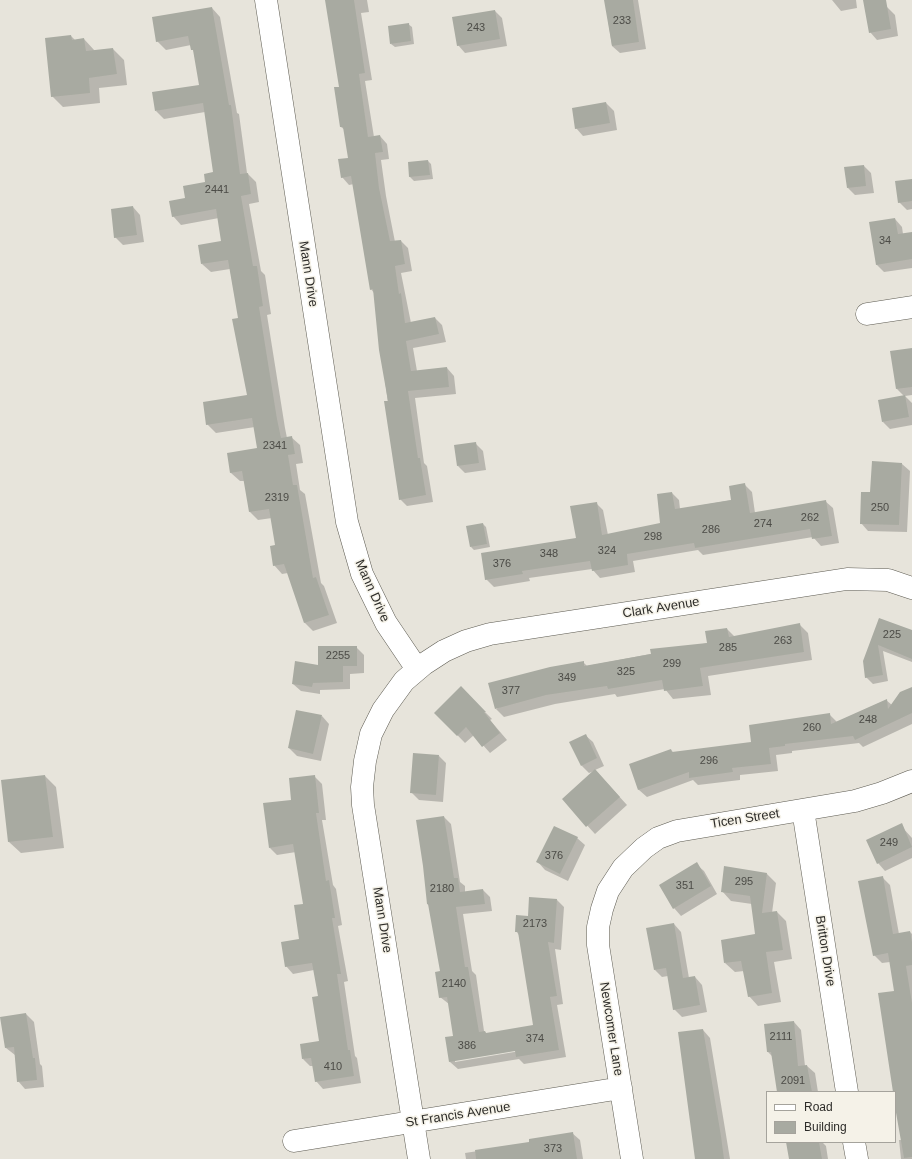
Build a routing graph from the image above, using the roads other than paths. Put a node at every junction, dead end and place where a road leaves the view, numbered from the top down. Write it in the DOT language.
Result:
graph roads {
  1 [pos="266,0"];
  2 [pos="912,307"];
  3 [pos="867,314"];
  4 [pos="912,588"];
  5 [pos="417,669"];
  6 [pos="912,781"];
  7 [pos="803,810"];
  8 [pos="605,900"];
  9 [pos="621,1088"];
  10 [pos="847,1091"];
  11 [pos="413,1122"];
  12 [pos="294,1141"];
  13 [pos="854,1143"];
  14 [pos="419,1159"];
  15 [pos="632,1159"];
  16 [pos="857,1159"];
  1 -- 5 [label="street, Mann Drive"];
  2 -- 3 [label="street"];
  4 -- 5 [label="street, Clark Avenue"];
  5 -- 11 [label="street, Mann Drive"];
  6 -- 7 [label="street, Ticen Street"];
  7 -- 8 [label="street, Ticen Street"];
  7 -- 10 [label="street, Britton Drive"];
  8 -- 9 [label="street, Newcomer Lane"];
  9 -- 11 [label="street, St Francis Avenue"];
  9 -- 15 [label="street, Newcomer Lane"];
  11 -- 12 [label="street, St Francis Avenue"];
  11 -- 14 [label="street, Mann Drive"];
  13 -- 16 [label="street"];
}
